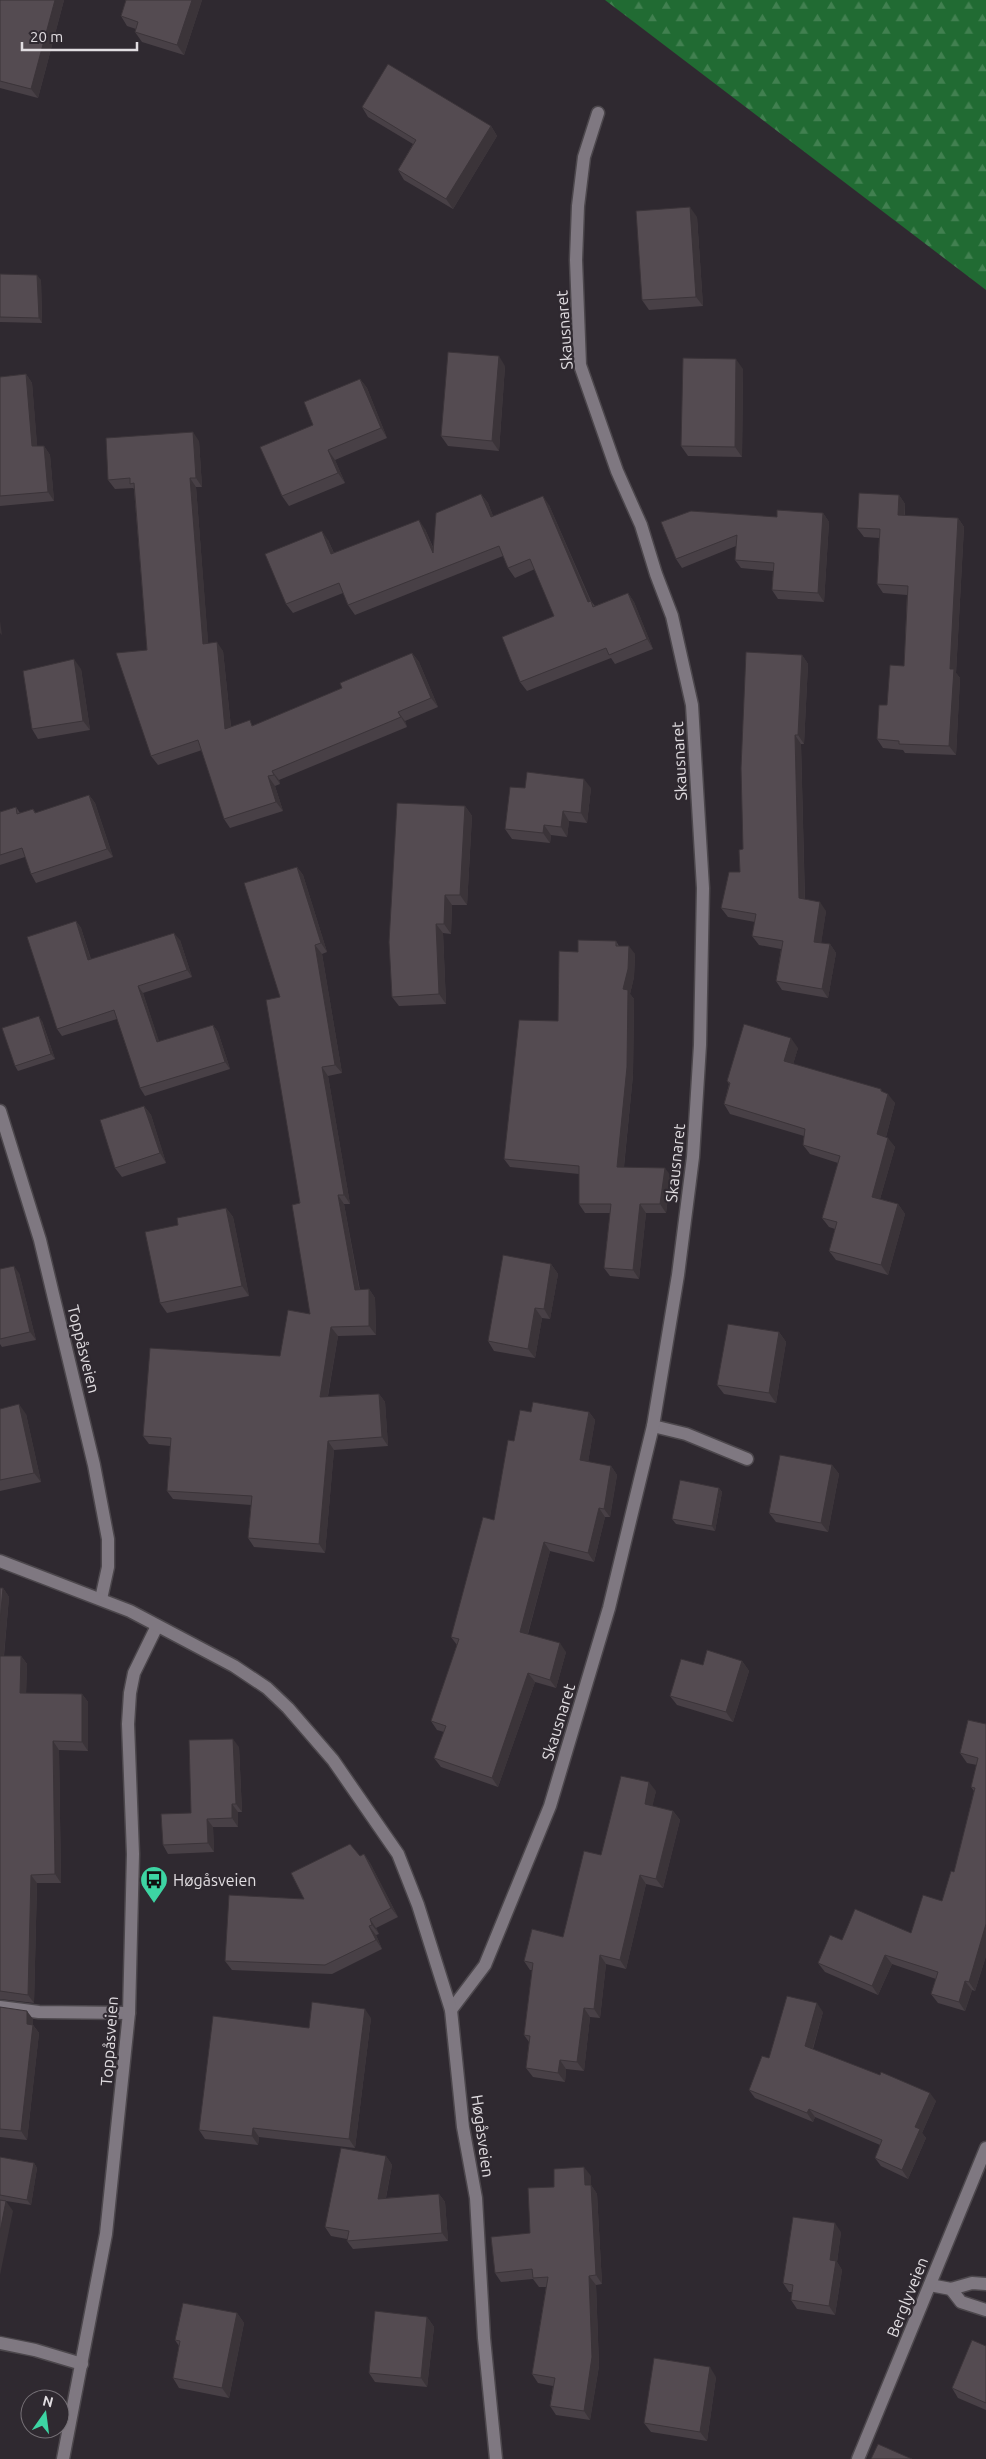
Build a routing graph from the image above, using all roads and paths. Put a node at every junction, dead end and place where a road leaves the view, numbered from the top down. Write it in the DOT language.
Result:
graph roads {
  1 [pos="598,113"];
  2 [pos="0,1111"];
  3 [pos="653,1426"];
  4 [pos="747,1459"];
  5 [pos="0,1561"];
  6 [pos="101,1599"];
  7 [pos="157,1626"];
  8 [pos="0,2007"];
  9 [pos="451,2010"];
  10 [pos="129,2013"];
  11 [pos="986,2148"];
  12 [pos="986,2284"];
  13 [pos="930,2285"];
  14 [pos="951,2289"];
  15 [pos="986,2310"];
  16 [pos="0,2343"];
  17 [pos="82,2364"];
  18 [pos="63,2459"];
  19 [pos="496,2459"];
  20 [pos="858,2459"];
  1 -- 3 [label="street, Skausnaret"];
  2 -- 6 [label="street, Toppåsveien"];
  3 -- 4 [label="street"];
  3 -- 9 [label="street, Skausnaret"];
  5 -- 6 [label="street, Høgåsveien"];
  6 -- 7 [label="street, Høgåsveien"];
  7 -- 9 [label="street, Høgåsveien"];
  7 -- 10 [label="street, Toppåsveien"];
  8 -- 10 [label="street"];
  9 -- 19 [label="street, Høgåsveien"];
  10 -- 17 [label="street, Toppåsveien"];
  11 -- 13 [label="street, Berglyveien"];
  12 -- 14 [label="street"];
  13 -- 14 [label="street"];
  13 -- 20 [label="street, Berglyveien"];
  14 -- 15 [label="street"];
  16 -- 17 [label="street"];
  17 -- 18 [label="street, Toppåsveien"];
}
